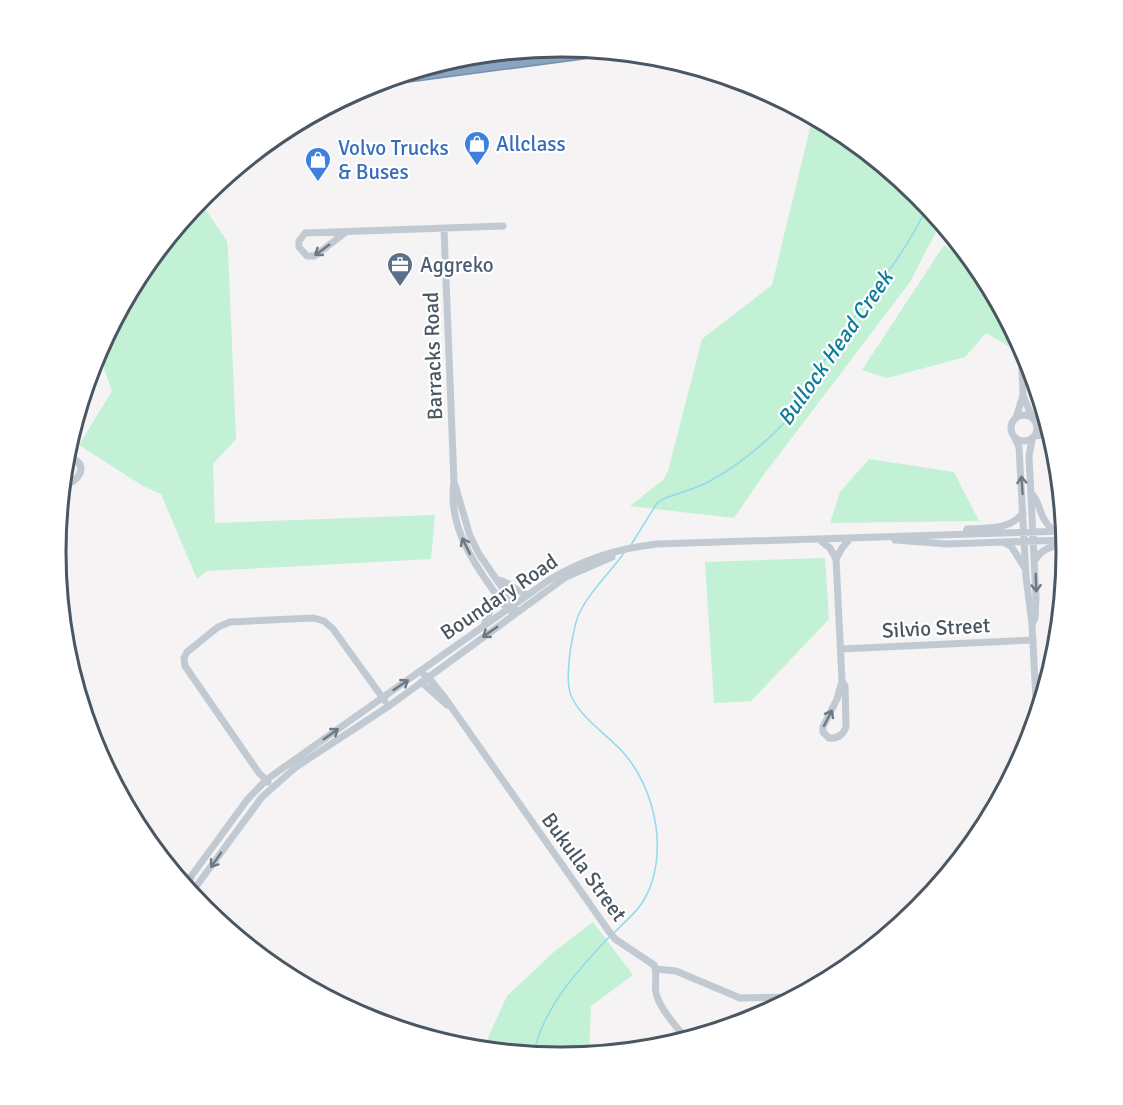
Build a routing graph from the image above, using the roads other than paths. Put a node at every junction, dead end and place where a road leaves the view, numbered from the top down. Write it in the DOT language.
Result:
graph roads {
  1 [pos="556,57"];
  2 [pos="439,73"];
  3 [pos="503,226"];
  4 [pos="444,229"];
  5 [pos="346,232"];
  6 [pos="1022,371"];
  7 [pos="1023,395"];
  8 [pos="1016,418"];
  9 [pos="1033,419"];
  10 [pos="1039,422"];
  11 [pos="1043,436"];
  12 [pos="1015,438"];
  13 [pos="1034,438"];
  14 [pos="75,460"];
  15 [pos="454,482"];
  16 [pos="71,483"];
  17 [pos="1031,494"];
  18 [pos="1023,513"];
  19 [pos="1054,531"];
  20 [pos="1033,532"];
  21 [pos="1024,533"];
  22 [pos="965,534"];
  23 [pos="1057,540"];
  24 [pos="1024,541"];
  25 [pos="1034,541"];
  26 [pos="822,542"];
  27 [pos="848,542"];
  28 [pos="1004,542"];
  29 [pos="685,545"];
  30 [pos="1057,546"];
  31 [pos="836,559"];
  32 [pos="596,560"];
  33 [pos="1035,560"];
  34 [pos="1025,568"];
  35 [pos="498,580"];
  36 [pos="497,595"];
  37 [pos="528,595"];
  38 [pos="511,607"];
  39 [pos="515,614"];
  40 [pos="1032,624"];
  41 [pos="484,625"];
  42 [pos="1033,640"];
  43 [pos="841,649"];
  44 [pos="419,673"];
  45 [pos="1035,676"];
  46 [pos="428,677"];
  47 [pos="842,681"];
  48 [pos="421,682"];
  49 [pos="1039,684"];
  50 [pos="382,697"];
  51 [pos="1035,698"];
  52 [pos="388,706"];
  53 [pos="449,706"];
  54 [pos="266,780"];
  55 [pos="273,786"];
  56 [pos="190,878"];
  57 [pos="196,887"];
  58 [pos="656,969"];
  59 [pos="780,997"];
  60 [pos="681,1033"];
  1 -- 2 [label="highway"];
  3 -- 4 [label="street"];
  4 -- 5 [label="street"];
  4 -- 15 [label="street, Barracks Road"];
  5 -- 5 [label="street, one-way"];
  6 -- 7 [label="street"];
  7 -- 8 [label="street"];
  7 -- 9 [label="street"];
  8 -- 9 [label="street"];
  8 -- 12 [label="street"];
  9 -- 10 [label="street"];
  9 -- 13 [label="street"];
  11 -- 13 [label="street"];
  12 -- 13 [label="street"];
  18 -- 12 [label="street, one-way"];
  13 -- 17 [label="street"];
  14 -- 16 [label="street"];
  15 -- 35 [label="street, Barracks Road"];
  36 -- 15 [label="street, Barracks Road, one-way"];
  17 -- 19 [label="street"];
  17 -- 20 [label="street"];
  18 -- 21 [label="street"];
  18 -- 22 [label="street"];
  19 -- 20 [label="street, Boundary Road"];
  20 -- 21 [label="street, Boundary Road"];
  20 -- 25 [label="street"];
  21 -- 22 [label="street, Boundary Road"];
  21 -- 24 [label="street"];
  22 -- 29 [label="street, Boundary Road"];
  23 -- 25 [label="street, Boundary Road"];
  24 -- 25 [label="street, Boundary Road"];
  24 -- 28 [label="street, Boundary Road"];
  24 -- 34 [label="street"];
  25 -- 33 [label="street"];
  26 -- 27 [label="street, Boundary Road"];
  26 -- 29 [label="street, Boundary Road"];
  26 -- 31 [label="street"];
  27 -- 28 [label="street, Boundary Road"];
  27 -- 31 [label="street"];
  28 -- 34 [label="street"];
  29 -- 32 [label="street, Boundary Road"];
  30 -- 33 [label="street"];
  31 -- 43 [label="street"];
  32 -- 37 [label="street, Boundary Road"];
  32 -- 39 [label="street, Boundary Road"];
  33 -- 40 [label="street, one-way"];
  34 -- 40 [label="street"];
  35 -- 37 [label="street"];
  35 -- 38 [label="street, Barracks Road"];
  36 -- 38 [label="street, Barracks Road"];
  36 -- 41 [label="street"];
  37 -- 38 [label="street, Boundary Road"];
  38 -- 39 [label="street, Barracks Road"];
  38 -- 41 [label="street, Boundary Road"];
  39 -- 46 [label="street, Boundary Road, one-way"];
  40 -- 42 [label="street"];
  41 -- 44 [label="street, Boundary Road"];
  42 -- 43 [label="street, Silvio Street"];
  42 -- 45 [label="street"];
  43 -- 47 [label="street"];
  44 -- 46 [label="street"];
  44 -- 48 [label="street"];
  50 -- 44 [label="street, Boundary Road, one-way"];
  45 -- 49 [label="street"];
  45 -- 51 [label="street"];
  46 -- 48 [label="street, Boundary Road"];
  46 -- 53 [label="street, Bukulla Street"];
  47 -- 47 [label="street, one-way"];
  48 -- 52 [label="street, Boundary Road"];
  48 -- 53 [label="street, Bukulla Street"];
  50 -- 52 [label="street"];
  54 -- 50 [label="street, Boundary Road, one-way"];
  50 -- 54 [label="street"];
  52 -- 55 [label="street, Boundary Road"];
  53 -- 58 [label="street, Bukulla Street"];
  54 -- 55 [label="street"];
  54 -- 56 [label="street, Boundary Road"];
  55 -- 57 [label="street, Boundary Road, one-way"];
  58 -- 59 [label="street"];
  58 -- 60 [label="street"];
}
